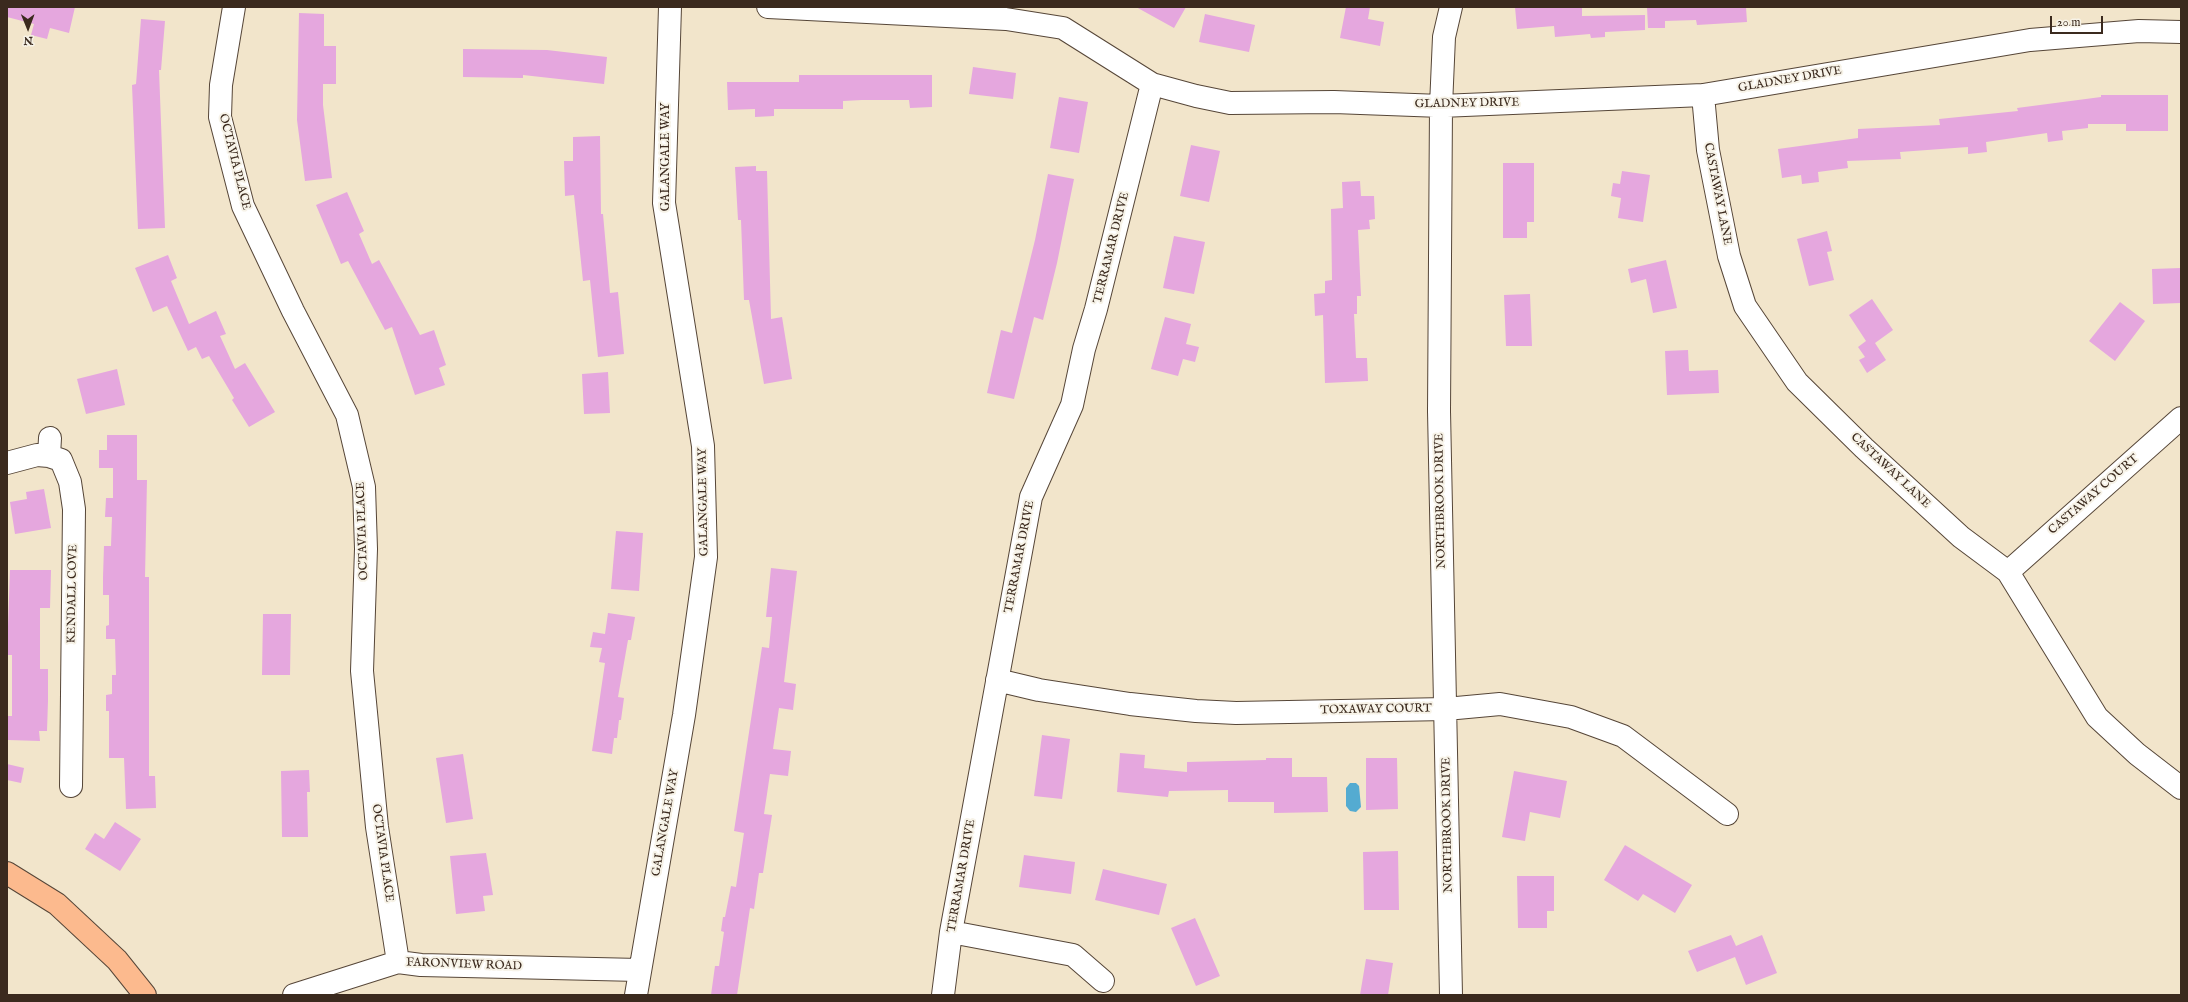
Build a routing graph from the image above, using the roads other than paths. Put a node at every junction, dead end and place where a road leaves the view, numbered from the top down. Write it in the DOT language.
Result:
graph roads {
  1 [pos="234,7"];
  2 [pos="670,7"];
  3 [pos="768,7"];
  4 [pos="1451,7"];
  5 [pos="2181,32"];
  6 [pos="1152,84"];
  7 [pos="1703,95"];
  8 [pos="1440,106"];
  9 [pos="2181,418"];
  10 [pos="7,463"];
  11 [pos="2008,572"];
  12 [pos="997,680"];
  13 [pos="1446,709"];
  14 [pos="71,786"];
  15 [pos="2181,788"];
  16 [pos="1727,814"];
  17 [pos="7,873"];
  18 [pos="952,932"];
  19 [pos="398,962"];
  20 [pos="640,970"];
  21 [pos="1103,981"];
  22 [pos="145,995"];
  23 [pos="294,995"];
  24 [pos="636,995"];
  25 [pos="943,995"];
  26 [pos="1451,995"];
  1 -- 19 [label="street, OCTAVIA PLACE"];
  2 -- 20 [label="street, GALANGALE WAY"];
  3 -- 6 [label="street, GLADNEY DRIVE"];
  4 -- 8 [label="street, NORTHBROOK DRIVE"];
  5 -- 7 [label="street, GLADNEY DRIVE"];
  6 -- 8 [label="street, GLADNEY DRIVE"];
  6 -- 12 [label="street, TERRAMAR DRIVE"];
  7 -- 8 [label="street, GLADNEY DRIVE"];
  7 -- 11 [label="street, CASTAWAY LANE"];
  8 -- 13 [label="street, NORTHBROOK DRIVE"];
  9 -- 11 [label="street, CASTAWAY COURT"];
  10 -- 14 [label="street, KENDALL COVE"];
  11 -- 15 [label="street, CASTAWAY LANE"];
  12 -- 13 [label="street, TOXAWAY COURT"];
  12 -- 18 [label="street, TERRAMAR DRIVE"];
  13 -- 16 [label="street, TOXAWAY COURT"];
  13 -- 26 [label="street, NORTHBROOK DRIVE"];
  17 -- 22 [label="main road"];
  18 -- 21 [label="street"];
  18 -- 25 [label="street, TERRAMAR DRIVE"];
  19 -- 20 [label="street, FARONVIEW ROAD"];
  19 -- 23 [label="street, FARONVIEW ROAD"];
  20 -- 24 [label="street, GALANGALE WAY"];
}
